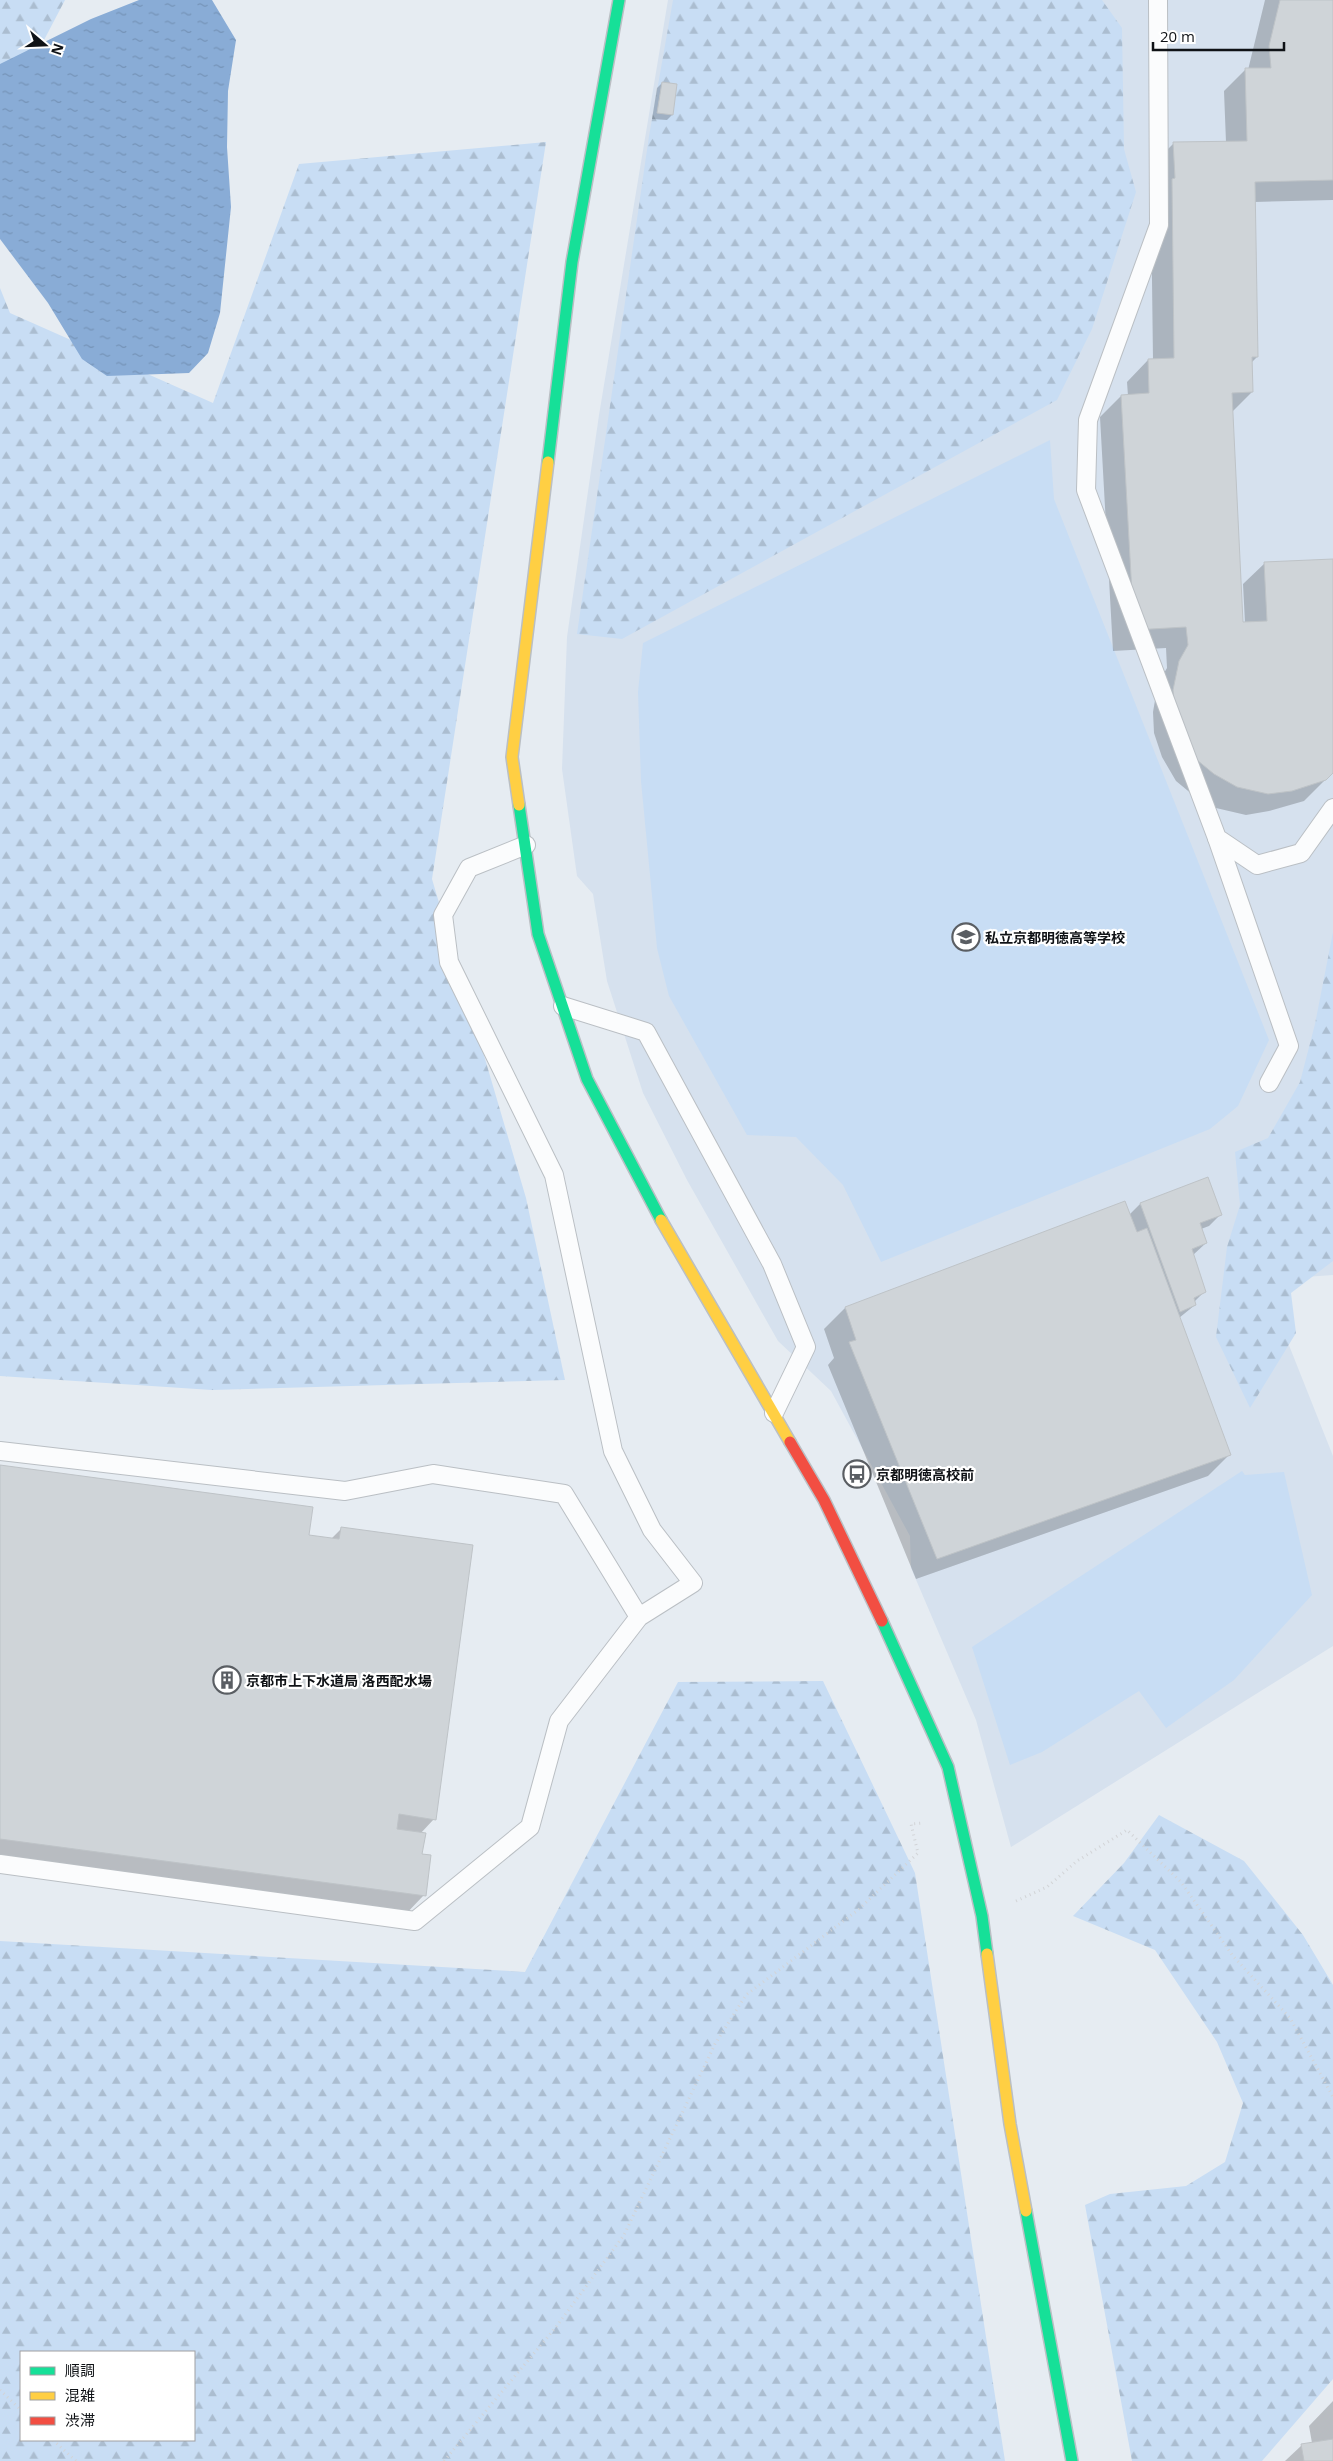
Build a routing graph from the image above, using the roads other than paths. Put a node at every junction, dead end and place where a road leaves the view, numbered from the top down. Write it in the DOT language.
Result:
graph roads {
  1 [pos="619,0"];
  2 [pos="1158,0"];
  3 [pos="1333,808"];
  4 [pos="1217,838"];
  5 [pos="526,845"];
  6 [pos="563,1006"];
  7 [pos="1269,1083"];
  8 [pos="774,1413"];
  9 [pos="0,1451"];
  10 [pos="638,1617"];
  11 [pos="0,1864"];
  12 [pos="1072,2461"];
  1 -- 5 [label="street"];
  2 -- 4 [label="lane"];
  3 -- 4 [label="lane"];
  4 -- 7 [label="lane"];
  5 -- 6 [label="street"];
  5 -- 10 [label="lane"];
  6 -- 8 [label="street"];
  6 -- 8 [label="lane"];
  8 -- 12 [label="street"];
  9 -- 10 [label="lane"];
  10 -- 11 [label="lane"];
}
